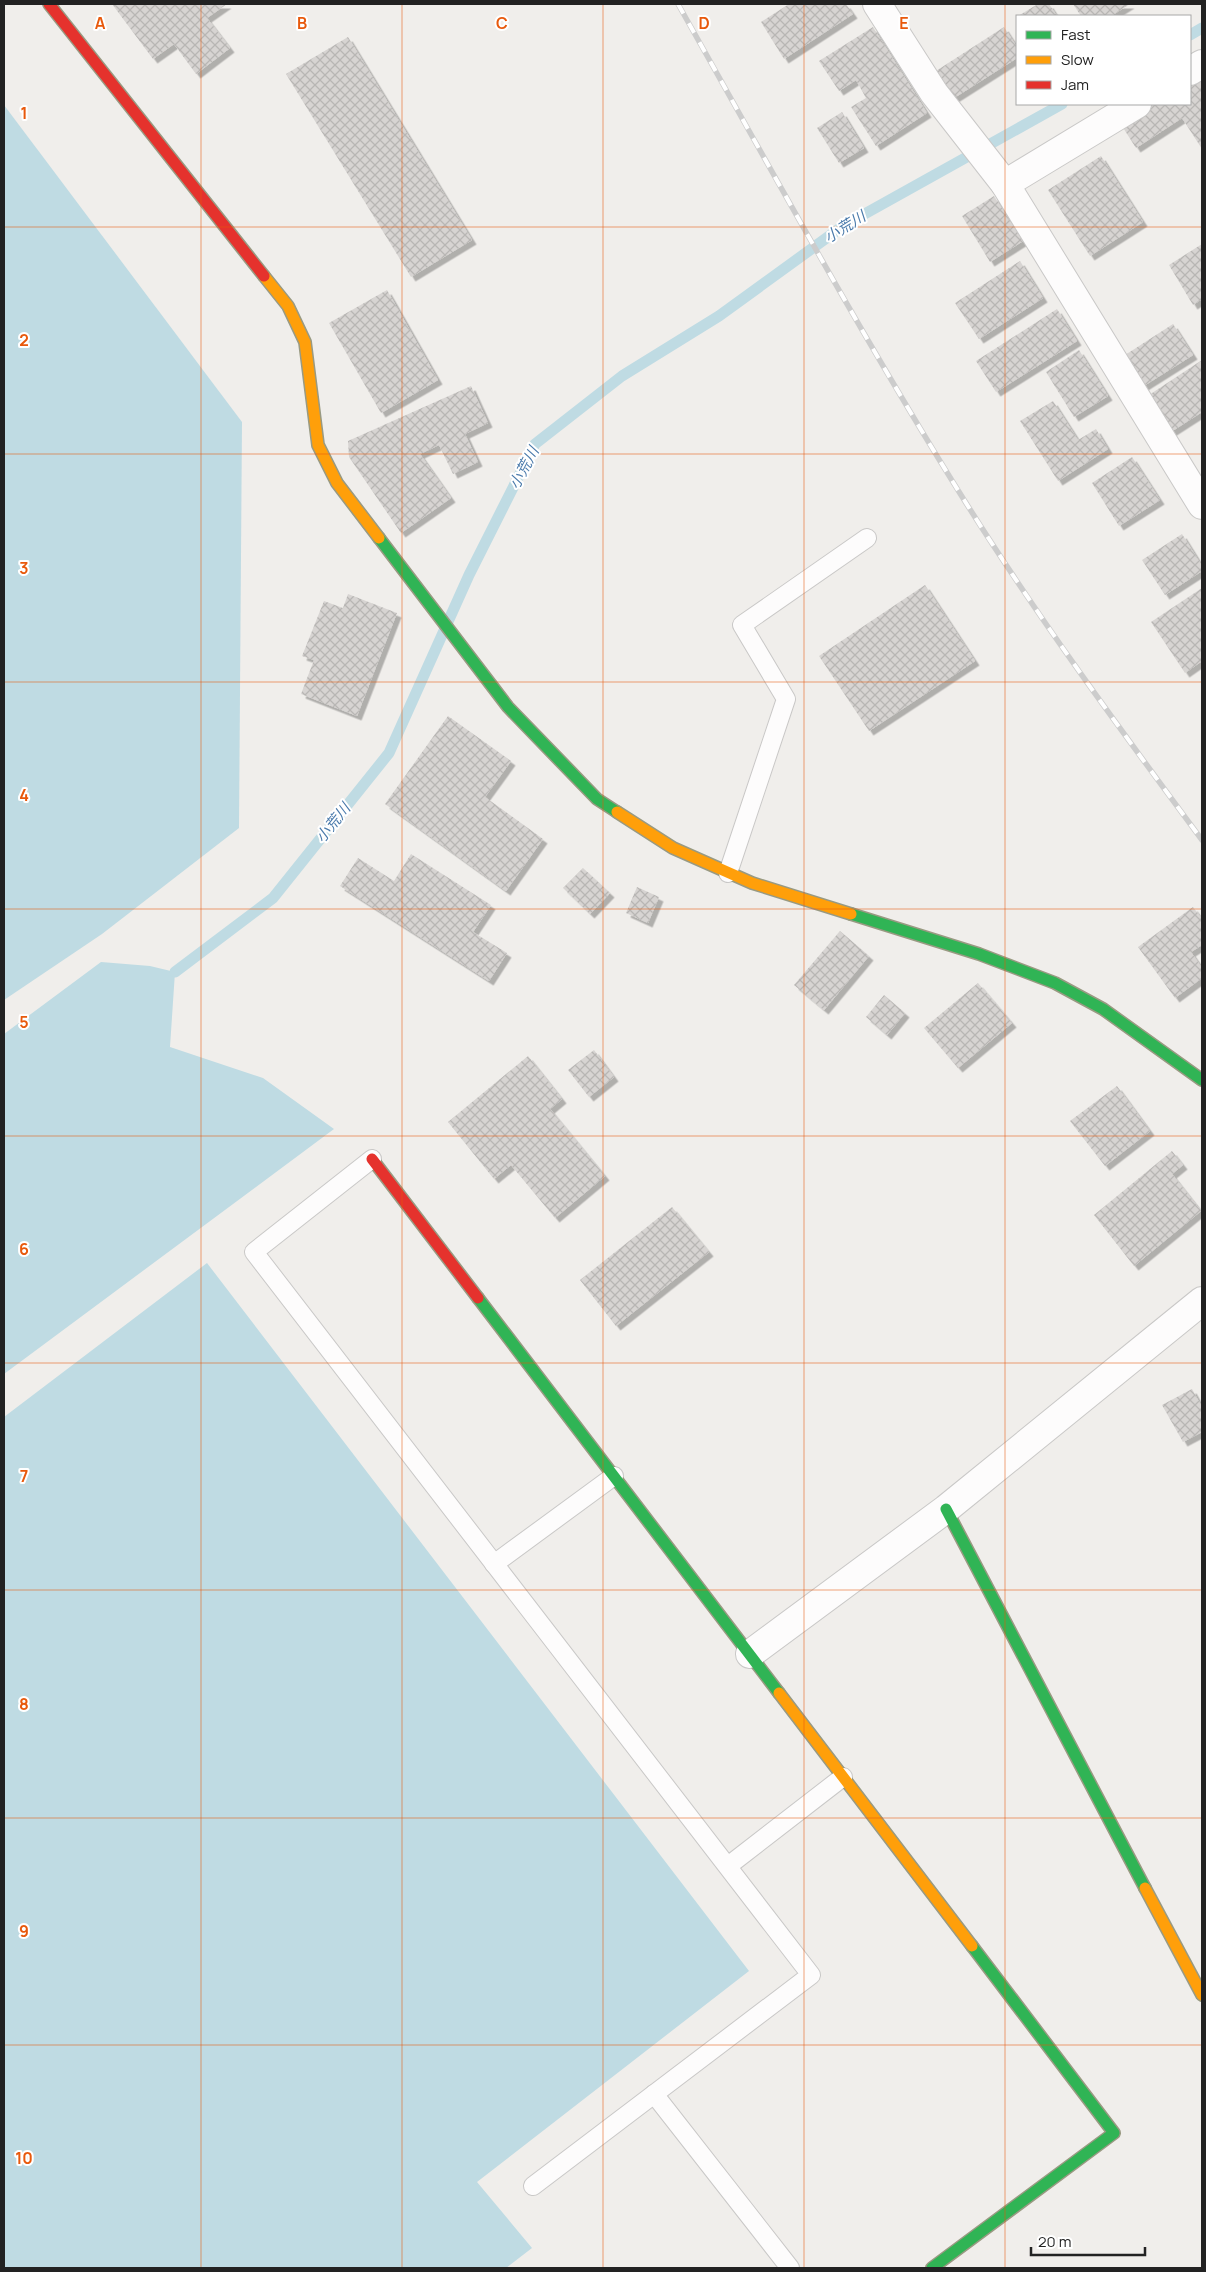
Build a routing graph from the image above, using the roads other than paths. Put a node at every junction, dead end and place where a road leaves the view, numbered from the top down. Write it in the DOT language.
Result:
graph roads {
  1 [pos="49,4"];
  2 [pos="877,4"];
  3 [pos="1202,64"];
  4 [pos="1191,71"];
  5 [pos="1135,105"];
  6 [pos="1005,184"];
  7 [pos="1202,505"];
  8 [pos="867,538"];
  9 [pos="728,873"];
  10 [pos="1202,1080"];
  11 [pos="372,1159"];
  12 [pos="1202,1301"];
  13 [pos="614,1476"];
  14 [pos="946,1509"];
  15 [pos="494,1564"];
  16 [pos="750,1654"];
  17 [pos="843,1777"];
  18 [pos="728,1866"];
  19 [pos="1202,1995"];
  20 [pos="654,2094"];
  21 [pos="533,2186"];
  22 [pos="790,2268"];
  23 [pos="932,2268"];
  1 -- 9 [label="street"];
  2 -- 6 [label="street"];
  3 -- 4 [label="street"];
  5 -- 6 [label="street"];
  6 -- 7 [label="street"];
  8 -- 9 [label="lane"];
  9 -- 10 [label="street"];
  11 -- 13 [label="street"];
  11 -- 15 [label="lane"];
  12 -- 14 [label="street"];
  13 -- 15 [label="lane"];
  13 -- 16 [label="street"];
  14 -- 16 [label="street"];
  14 -- 19 [label="street"];
  15 -- 18 [label="lane"];
  16 -- 17 [label="street"];
  17 -- 18 [label="lane"];
  17 -- 23 [label="street"];
  18 -- 20 [label="lane"];
  20 -- 21 [label="lane"];
  20 -- 22 [label="lane"];
}
